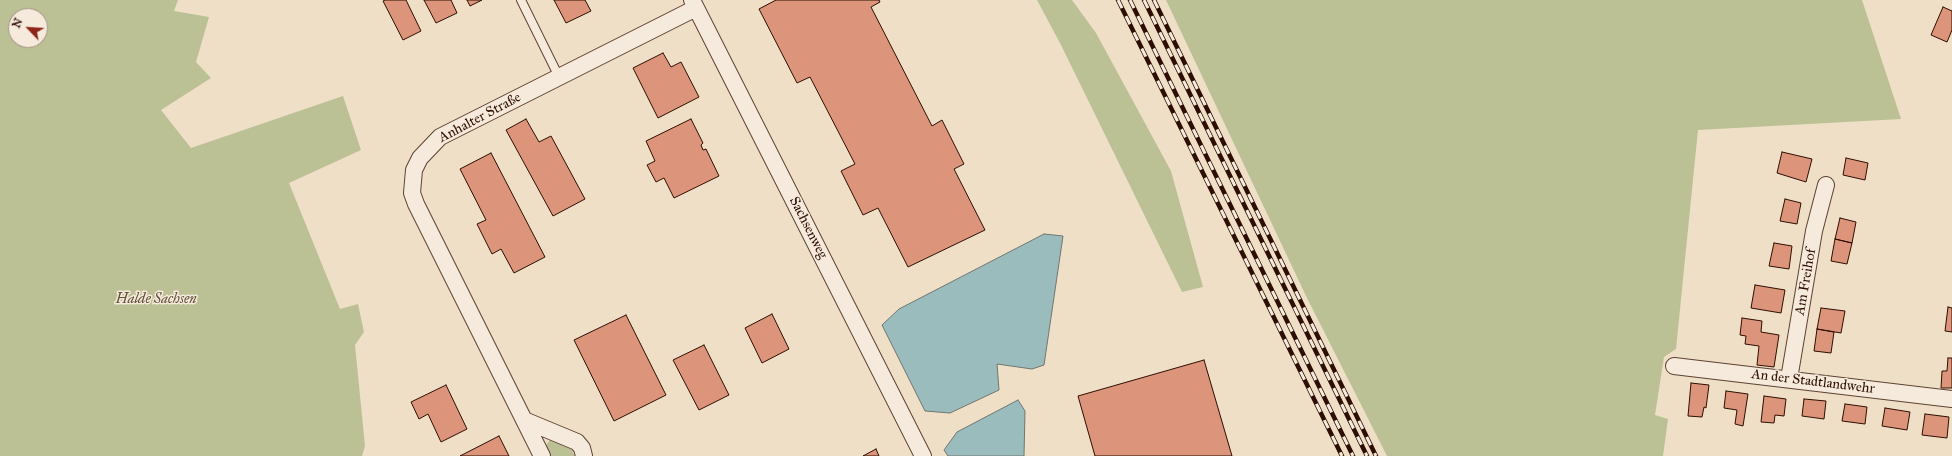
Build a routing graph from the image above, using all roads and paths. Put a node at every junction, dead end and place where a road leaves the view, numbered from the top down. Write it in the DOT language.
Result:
graph roads {
  1 [pos="521,0"];
  2 [pos="694,4"];
  3 [pos="559,77"];
  4 [pos="1826,185"];
  5 [pos="1674,366"];
  6 [pos="1789,379"];
  7 [pos="1952,399"];
  8 [pos="524,420"];
  9 [pos="542,456"];
  10 [pos="584,456"];
  11 [pos="922,456"];
  1 -- 3 [label="lane"];
  2 -- 3 [label="street, Anhalter Straße"];
  2 -- 11 [label="street, Sachsenweg"];
  3 -- 8 [label="street, Anhalter Straße"];
  4 -- 6 [label="street, Am Freihof"];
  5 -- 6 [label="street, An der Stadtlandwehr"];
  6 -- 7 [label="street, An der Stadtlandwehr"];
  8 -- 9 [label="street, Anhalter Straße"];
  8 -- 10 [label="street"];
}
